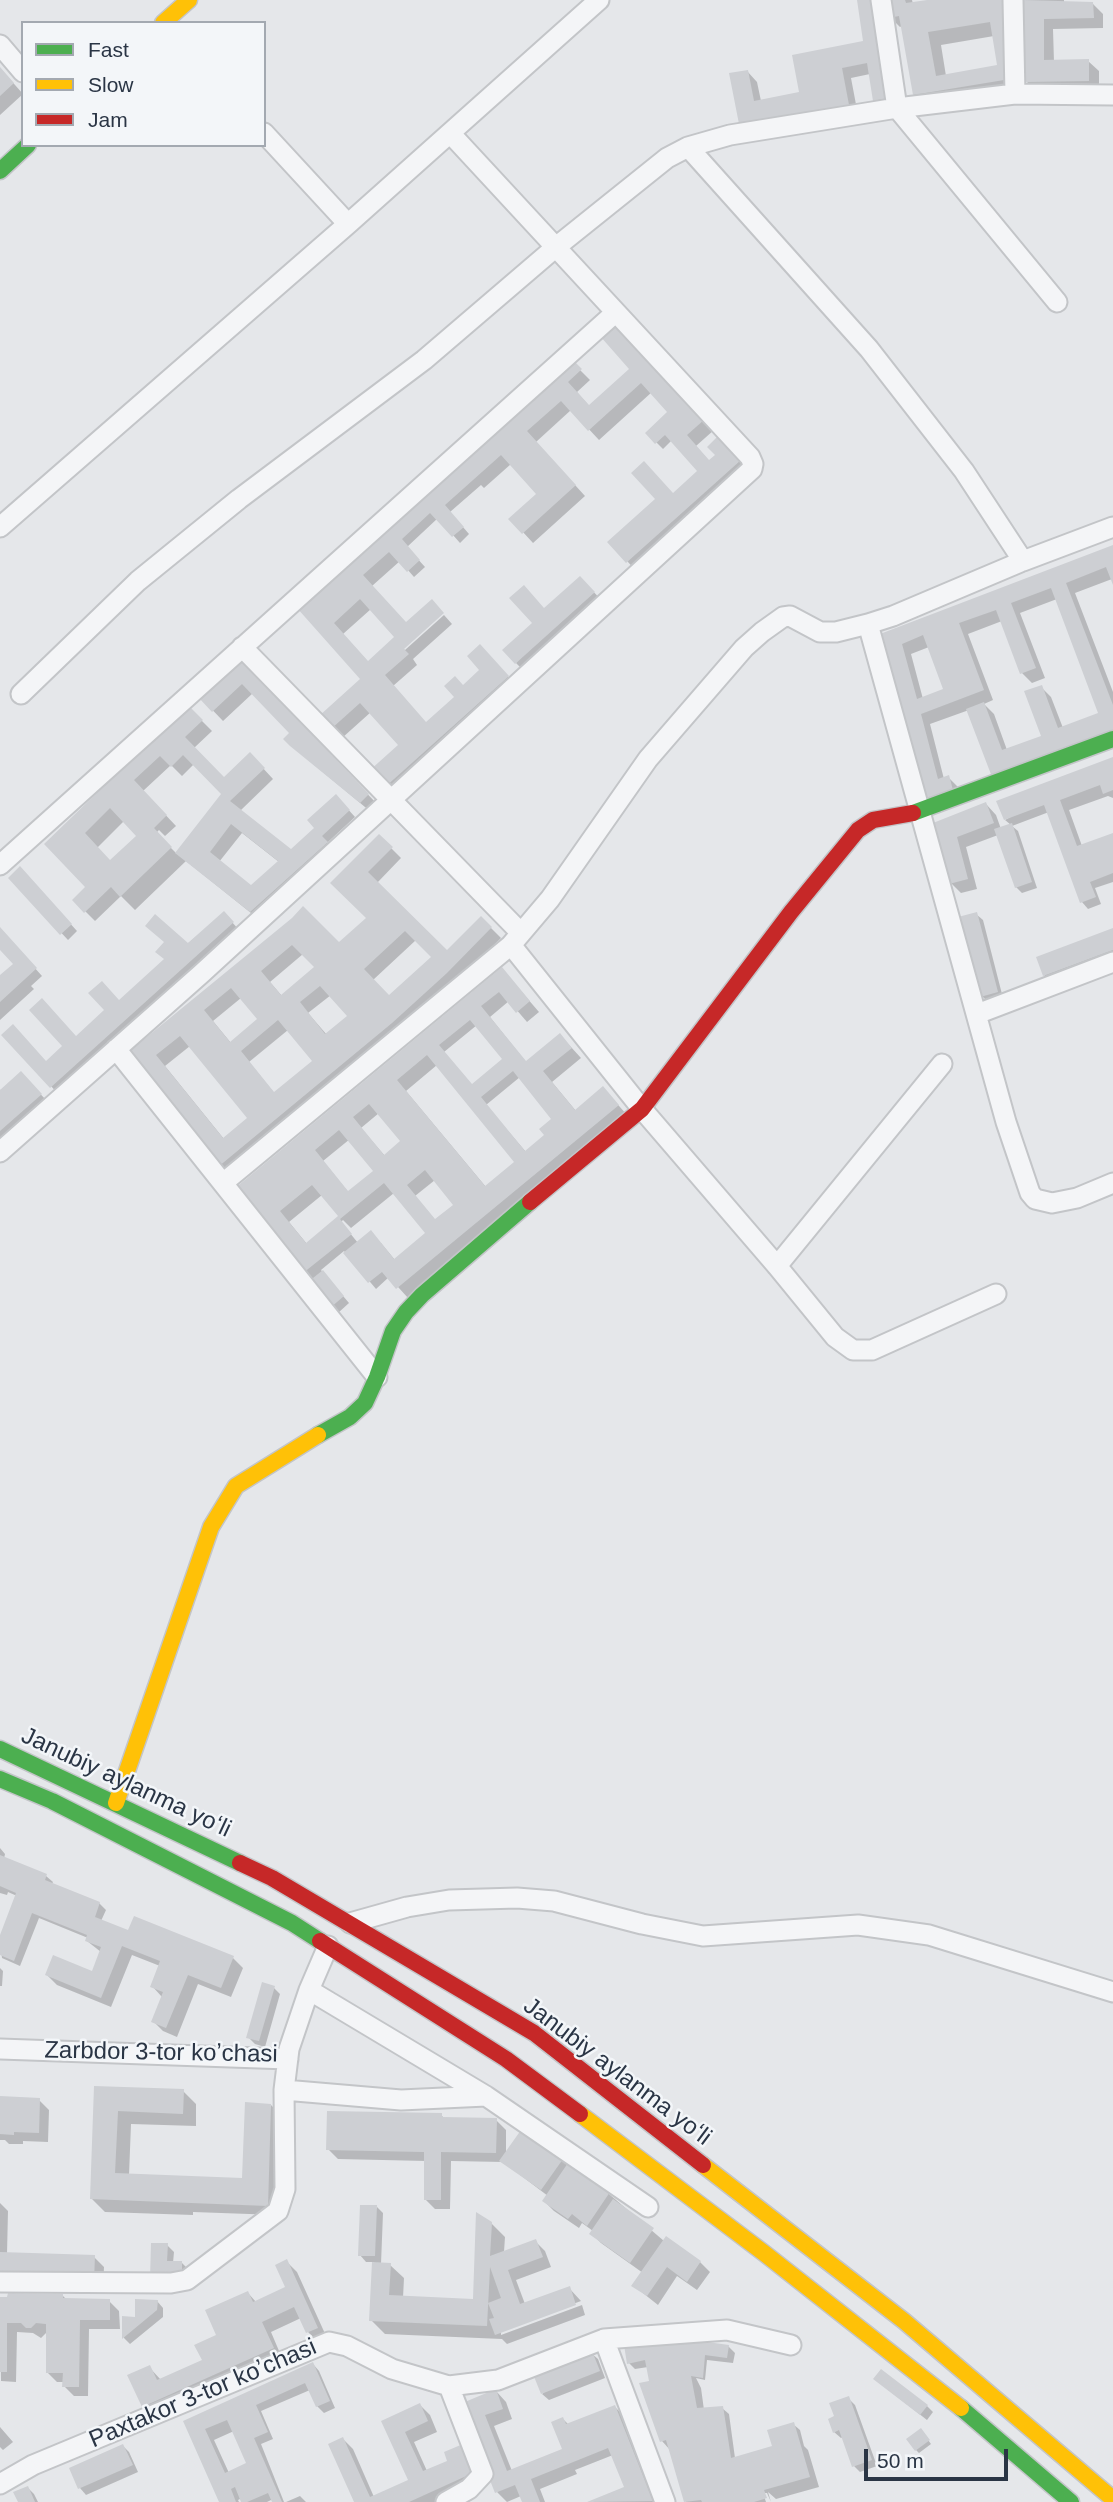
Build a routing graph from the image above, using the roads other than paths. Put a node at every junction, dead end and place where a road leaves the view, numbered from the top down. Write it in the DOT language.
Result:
graph roads {
  1 [pos="189,0"];
  2 [pos="599,0"];
  3 [pos="881,0"];
  4 [pos="1013,0"];
  5 [pos="165,21"];
  6 [pos="0,45"];
  7 [pos="21,70"];
  8 [pos="1015,94"];
  9 [pos="1113,95"];
  10 [pos="897,108"];
  11 [pos="450,133"];
  12 [pos="266,135"];
  13 [pos="26,147"];
  14 [pos="688,147"];
  15 [pos="0,171"];
  16 [pos="348,224"];
  17 [pos="556,247"];
  18 [pos="1057,302"];
  19 [pos="615,313"];
  20 [pos="0,527"];
  21 [pos="1113,527"];
  22 [pos="1023,561"];
  23 [pos="868,624"];
  24 [pos="242,647"];
  25 [pos="21,695"];
  26 [pos="1113,739"];
  27 [pos="391,800"];
  28 [pos="921,812"];
  29 [pos="0,864"];
  30 [pos="516,939"];
  31 [pos="1113,962"];
  32 [pos="977,1014"];
  33 [pos="116,1049"];
  34 [pos="942,1064"];
  35 [pos="642,1109"];
  36 [pos="0,1152"];
  37 [pos="223,1183"];
  38 [pos="1113,1184"];
  39 [pos="777,1266"];
  40 [pos="996,1294"];
  41 [pos="377,1377"];
  42 [pos="0,1749"];
  43 [pos="0,1779"];
  44 [pos="116,1802"];
  45 [pos="349,1923"];
  46 [pos="328,1946"];
  47 [pos="309,1990"];
  48 [pos="1113,1992"];
  49 [pos="0,2049"];
  50 [pos="288,2059"];
  51 [pos="284,2090"];
  52 [pos="486,2096"];
  53 [pos="648,2207"];
  54 [pos="0,2282"];
  55 [pos="604,2339"];
  56 [pos="791,2345"];
  57 [pos="449,2386"];
  58 [pos="0,2484"];
  59 [pos="1113,2499"];
  60 [pos="446,2502"];
  61 [pos="665,2502"];
  62 [pos="1071,2502"];
  1 -- 5 [label="main road"];
  2 -- 11 [label="street"];
  3 -- 10 [label="street"];
  4 -- 8 [label="street"];
  6 -- 7 [label="street"];
  8 -- 9 [label="street"];
  8 -- 10 [label="street"];
  10 -- 14 [label="street"];
  10 -- 18 [label="street"];
  11 -- 16 [label="street"];
  11 -- 17 [label="street"];
  12 -- 16 [label="street"];
  13 -- 15 [label="main road"];
  14 -- 17 [label="street"];
  14 -- 22 [label="street"];
  16 -- 20 [label="street"];
  17 -- 19 [label="street"];
  17 -- 25 [label="street"];
  19 -- 24 [label="street"];
  19 -- 27 [label="street"];
  21 -- 22 [label="street"];
  22 -- 23 [label="street"];
  23 -- 28 [label="street"];
  23 -- 30 [label="street"];
  24 -- 27 [label="street"];
  24 -- 29 [label="street"];
  26 -- 28 [label="main road"];
  27 -- 30 [label="street"];
  27 -- 33 [label="street"];
  28 -- 32 [label="street"];
  28 -- 35 [label="main road"];
  30 -- 35 [label="street"];
  30 -- 37 [label="street"];
  31 -- 32 [label="street"];
  32 -- 38 [label="street"];
  33 -- 36 [label="street"];
  33 -- 37 [label="street"];
  34 -- 39 [label="street"];
  35 -- 39 [label="street"];
  35 -- 41 [label="main road"];
  37 -- 41 [label="street"];
  39 -- 40 [label="street"];
  41 -- 44 [label="main road"];
  42 -- 44 [label="main road, Janubiy aylanma yoʻli"];
  43 -- 46 [label="main road, Janubiy aylanma yoʻli"];
  44 -- 45 [label="main road, Janubiy aylanma yoʻli"];
  45 -- 48 [label="street"];
  45 -- 59 [label="main road, Janubiy aylanma yoʻli"];
  46 -- 47 [label="street, Zarbdor 3-tor koʼchasi"];
  46 -- 62 [label="main road, Janubiy aylanma yoʻli"];
  47 -- 50 [label="street, Zarbdor 3-tor koʼchasi"];
  47 -- 52 [label="street"];
  49 -- 50 [label="street, Zarbdor 3-tor koʼchasi"];
  50 -- 51 [label="street"];
  51 -- 52 [label="street"];
  51 -- 54 [label="street"];
  52 -- 53 [label="street"];
  55 -- 56 [label="street, Paxtakor 3-tor koʼchasi"];
  55 -- 57 [label="street, Paxtakor 3-tor koʼchasi"];
  55 -- 61 [label="street"];
  57 -- 58 [label="street, Paxtakor 3-tor koʼchasi"];
  57 -- 60 [label="street"];
}
